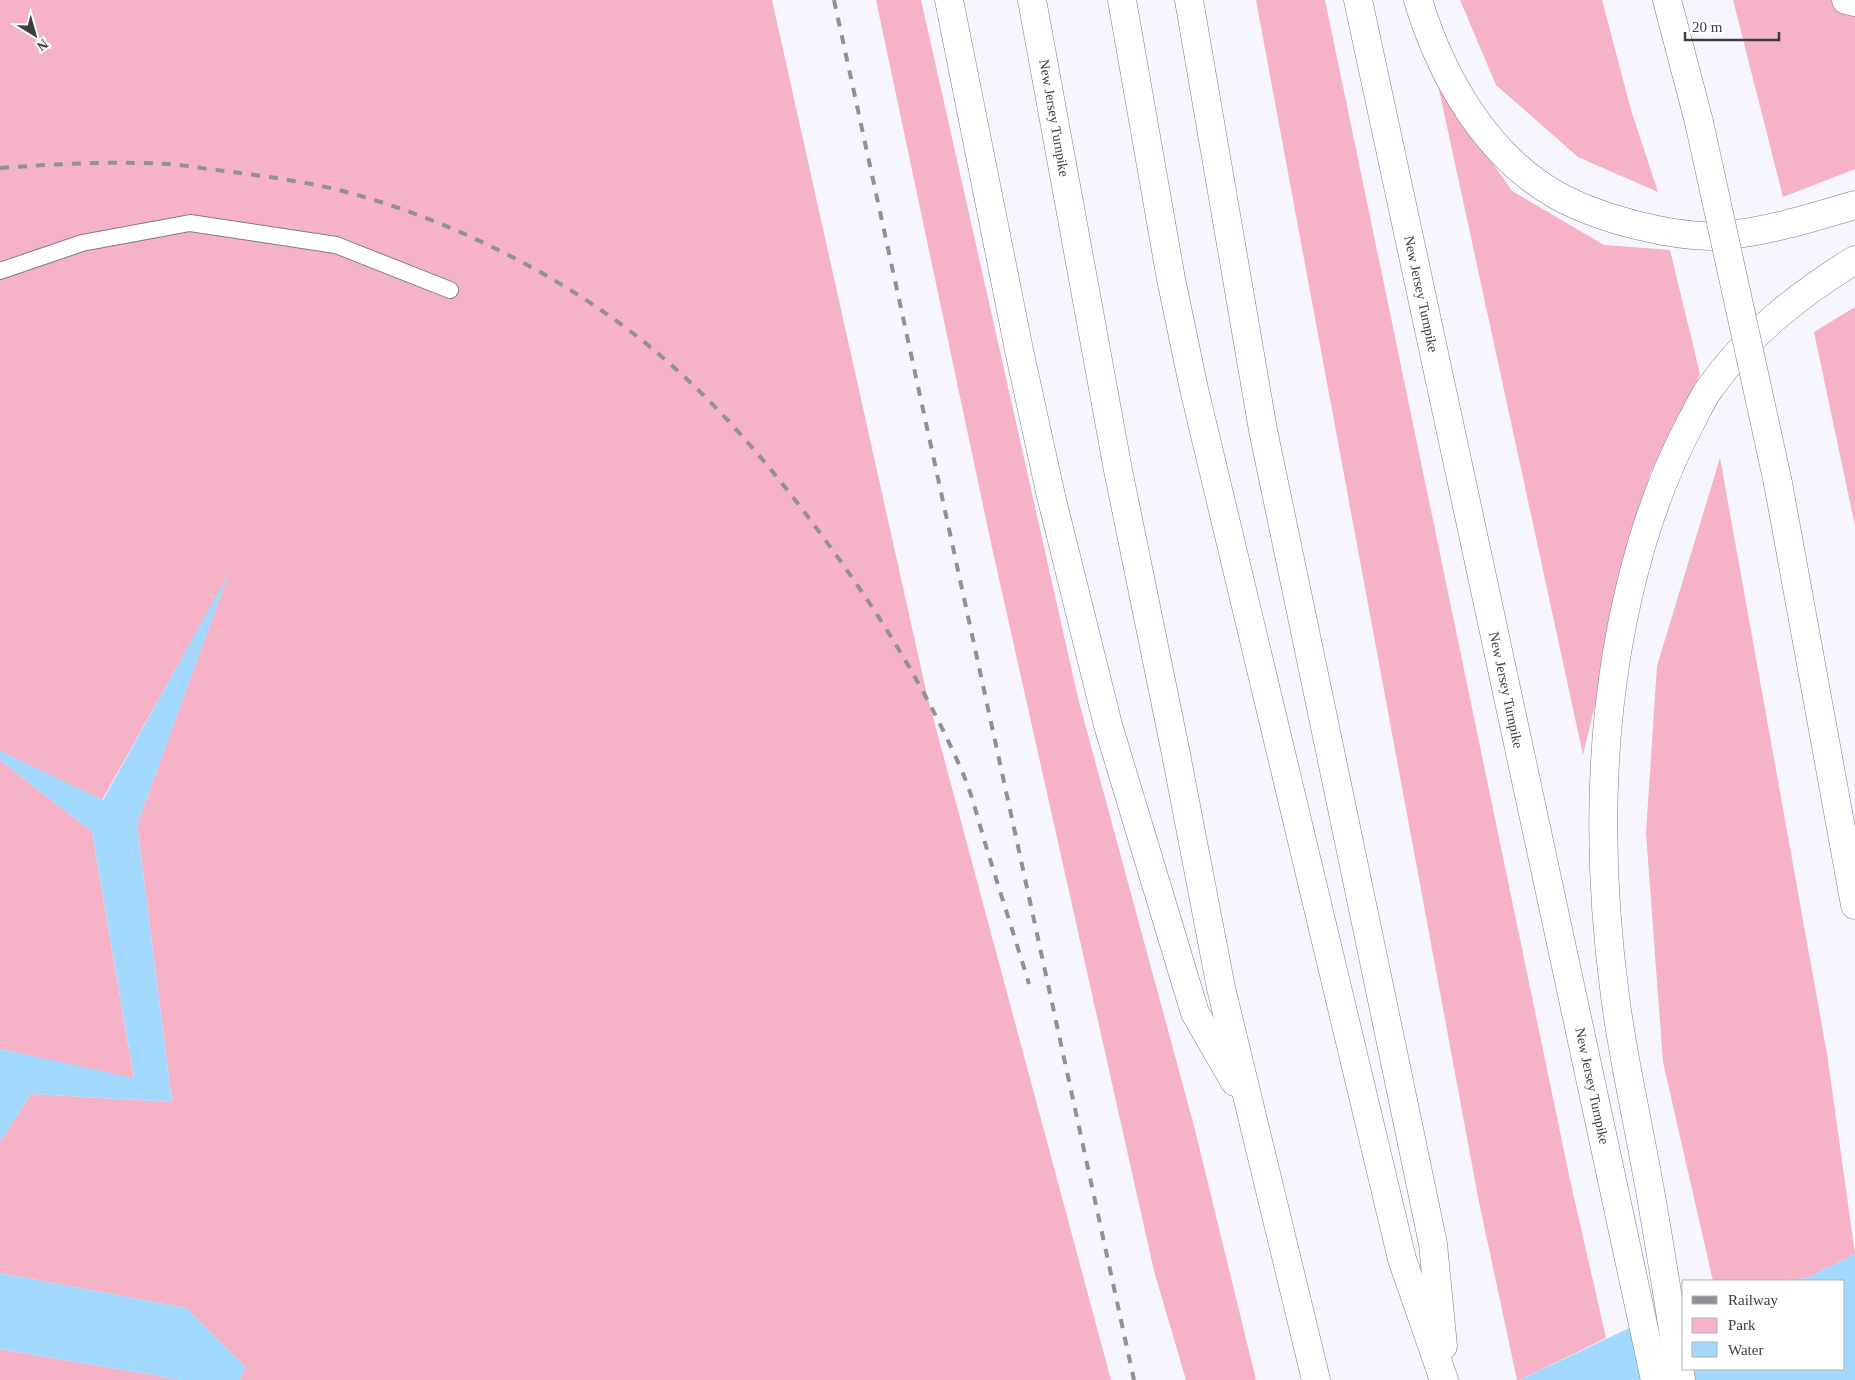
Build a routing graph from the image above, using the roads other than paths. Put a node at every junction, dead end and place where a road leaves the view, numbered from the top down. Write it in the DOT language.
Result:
graph roads {
  1 [pos="1032,0"];
  2 [pos="1122,0"];
  3 [pos="1189,0"];
  4 [pos="1358,0"];
  5 [pos="1418,0"];
  6 [pos="1667,0"];
  7 [pos="1846,0"];
  8 [pos="1855,2"];
  9 [pos="952,10"];
  10 [pos="1855,205"];
  11 [pos="1855,260"];
  12 [pos="0,271"];
  13 [pos="450,290"];
  14 [pos="1855,905"];
  15 [pos="1251,1110"];
  16 [pos="1316,1380"];
  17 [pos="1445,1380"];
  18 [pos="1655,1380"];
  19 [pos="1681,1380"];
  1 -- 15 [label="highway, New Jersey Turnpike"];
  2 -- 17 [label="highway"];
  3 -- 17 [label="highway"];
  4 -- 18 [label="highway, New Jersey Turnpike"];
  5 -- 10 [label="highway"];
  6 -- 14 [label="highway, bridge"];
  7 -- 8 [label="highway"];
  9 -- 15 [label="highway"];
  11 -- 19 [label="highway"];
  12 -- 13 [label="lane"];
  15 -- 16 [label="highway, New Jersey Turnpike"];
}
